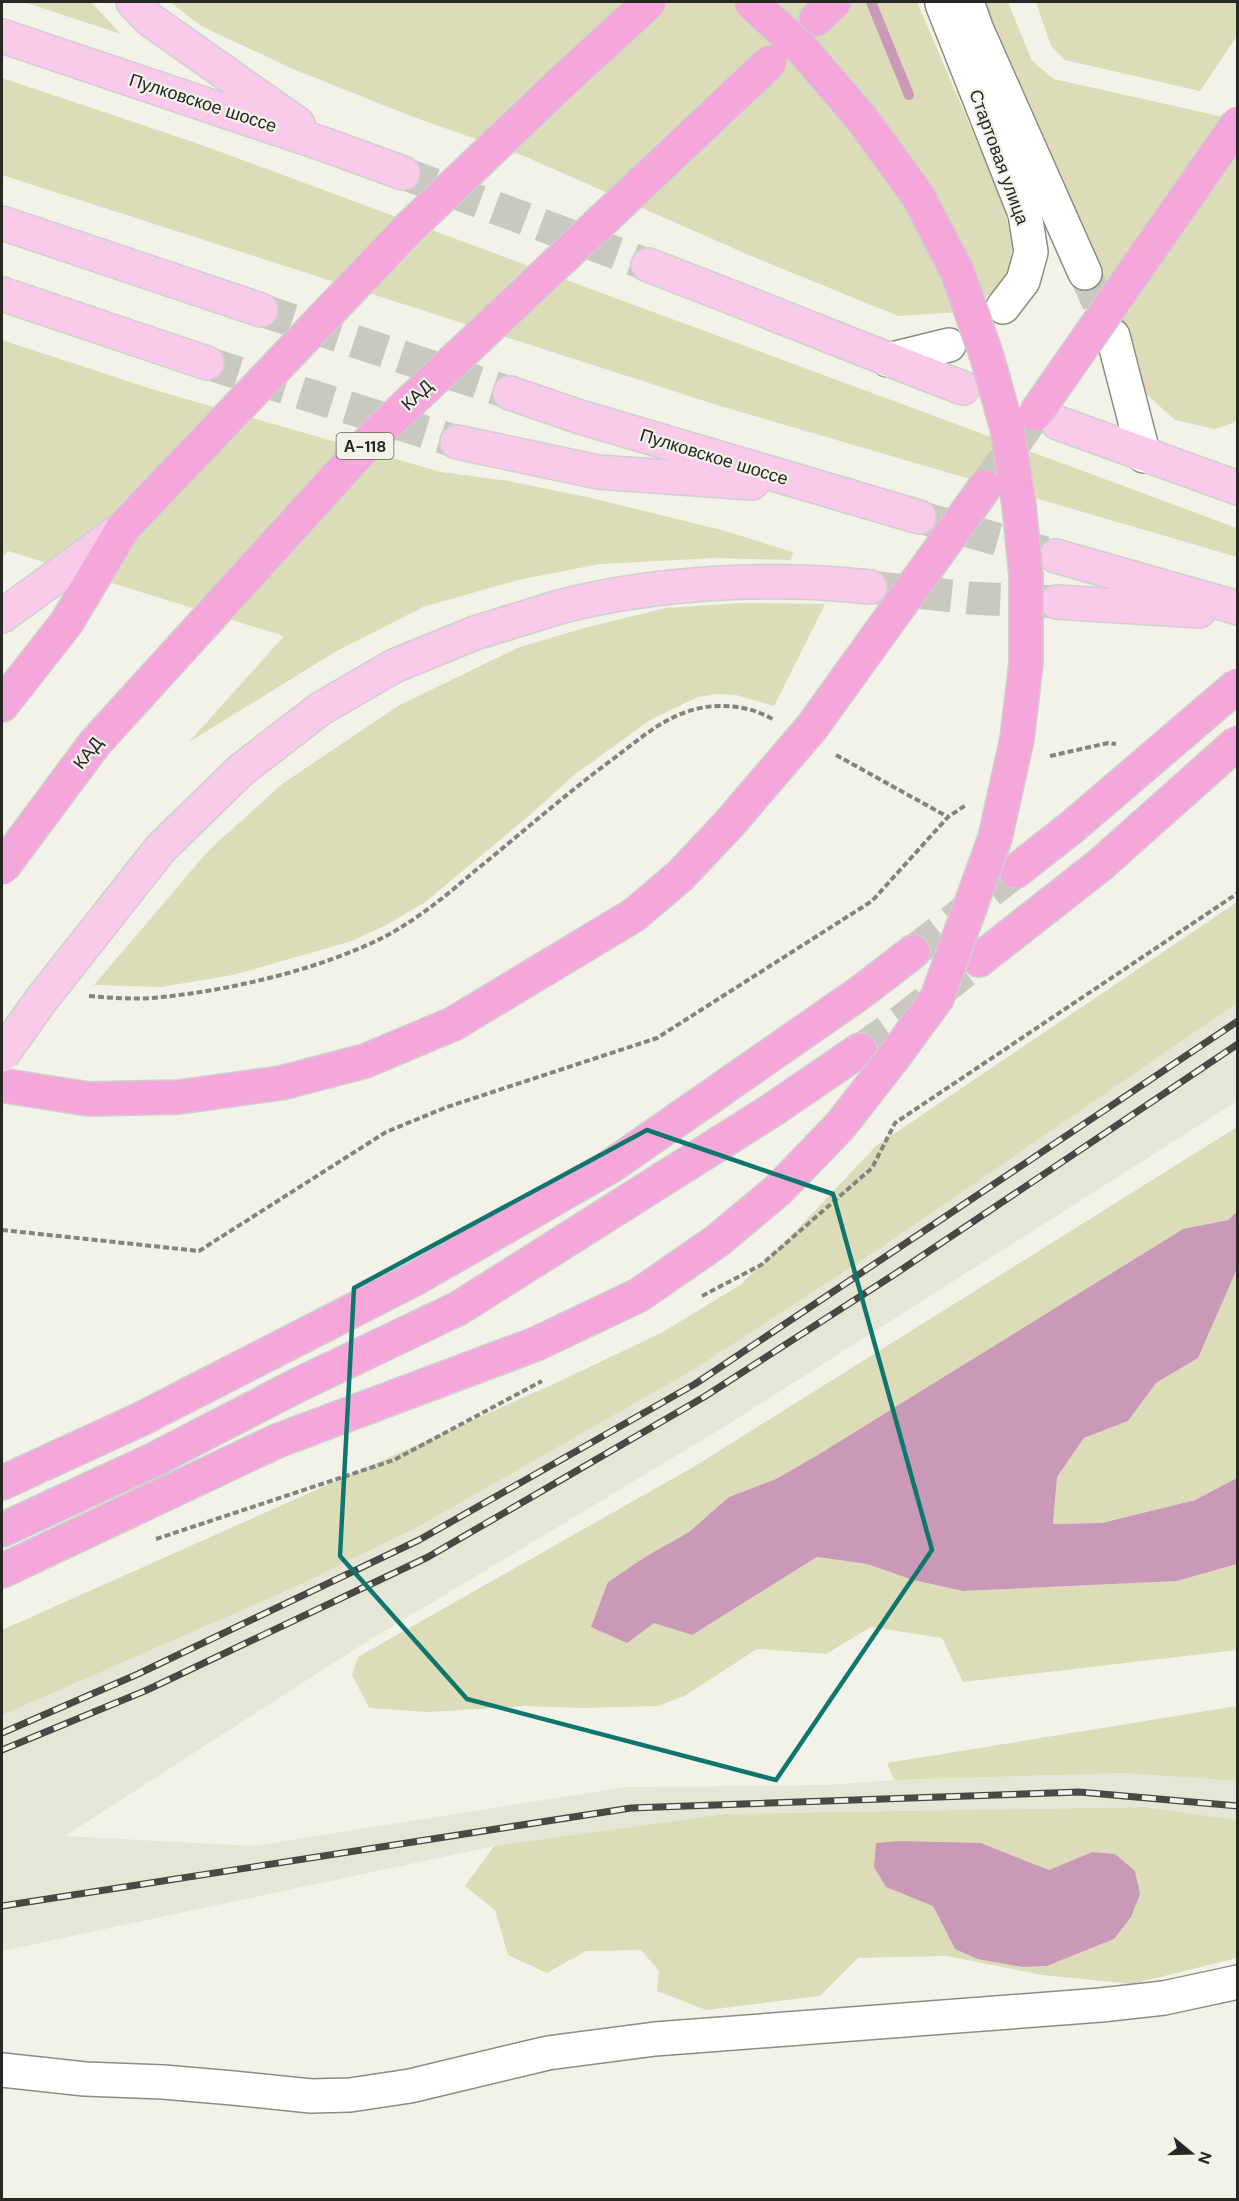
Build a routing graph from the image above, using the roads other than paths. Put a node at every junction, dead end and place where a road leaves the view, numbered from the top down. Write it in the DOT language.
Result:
graph roads {
  1 [pos="133,2"];
  2 [pos="649,2"];
  3 [pos="751,2"];
  4 [pos="955,3"];
  5 [pos="2,36"];
  6 [pos="770,62"];
  7 [pos="1238,123"];
  8 [pos="326,145"];
  9 [pos="403,173"];
  10 [pos="2,223"];
  11 [pos="648,265"];
  12 [pos="1086,273"];
  13 [pos="2,294"];
  14 [pos="1003,307"];
  15 [pos="261,310"];
  16 [pos="1113,336"];
  17 [pos="949,345"];
  18 [pos="888,360"];
  19 [pos="207,363"];
  20 [pos="963,388"];
  21 [pos="510,393"];
  22 [pos="1047,418"];
  23 [pos="457,442"];
  24 [pos="1144,456"];
  25 [pos="814,487"];
  26 [pos="985,487"];
  27 [pos="1238,488"];
  28 [pos="919,517"];
  29 [pos="123,528"];
  30 [pos="1056,556"];
  31 [pos="870,587"];
  32 [pos="1057,602"];
  33 [pos="1238,608"];
  34 [pos="1238,613"];
  35 [pos="2,616"];
  36 [pos="1238,685"];
  37 [pos="2,705"];
  38 [pos="1238,742"];
  39 [pos="2,868"];
  40 [pos="1016,871"];
  41 [pos="913,952"];
  42 [pos="980,960"];
  43 [pos="860,1050"];
  44 [pos="4,1070"];
  45 [pos="2,1483"];
  46 [pos="2,1530"];
  47 [pos="2,1571"];
  48 [pos="1238,1982"];
  49 [pos="2,2070"];
  1 -- 8 [label="main road"];
  2 -- 29 [label="highway, bridge"];
  3 -- 47 [label="highway, bridge"];
  4 -- 12 [label="street, Стартовая улица"];
  4 -- 14 [label="street, Стартовая улица"];
  5 -- 8 [label="main road, Пулковское шоссе"];
  6 -- 39 [label="highway, КАД / А-118, bridge"];
  7 -- 22 [label="highway, bridge"];
  8 -- 9 [label="main road, Пулковское шоссе"];
  10 -- 15 [label="main road"];
  11 -- 18 [label="main road"];
  13 -- 19 [label="main road"];
  16 -- 24 [label="street"];
  17 -- 18 [label="street"];
  18 -- 20 [label="main road"];
  21 -- 25 [label="main road, Пулковское шоссе"];
  22 -- 24 [label="main road"];
  23 -- 25 [label="main road"];
  24 -- 27 [label="main road"];
  25 -- 28 [label="main road, Пулковское шоссе"];
  26 -- 44 [label="highway, bridge"];
  29 -- 35 [label="main road"];
  29 -- 37 [label="highway"];
  30 -- 33 [label="main road"];
  31 -- 44 [label="main road, bridge"];
  32 -- 34 [label="main road"];
  36 -- 40 [label="highway, bridge"];
  38 -- 42 [label="highway, bridge"];
  41 -- 45 [label="highway"];
  43 -- 46 [label="highway"];
  48 -- 49 [label="street"];
}
